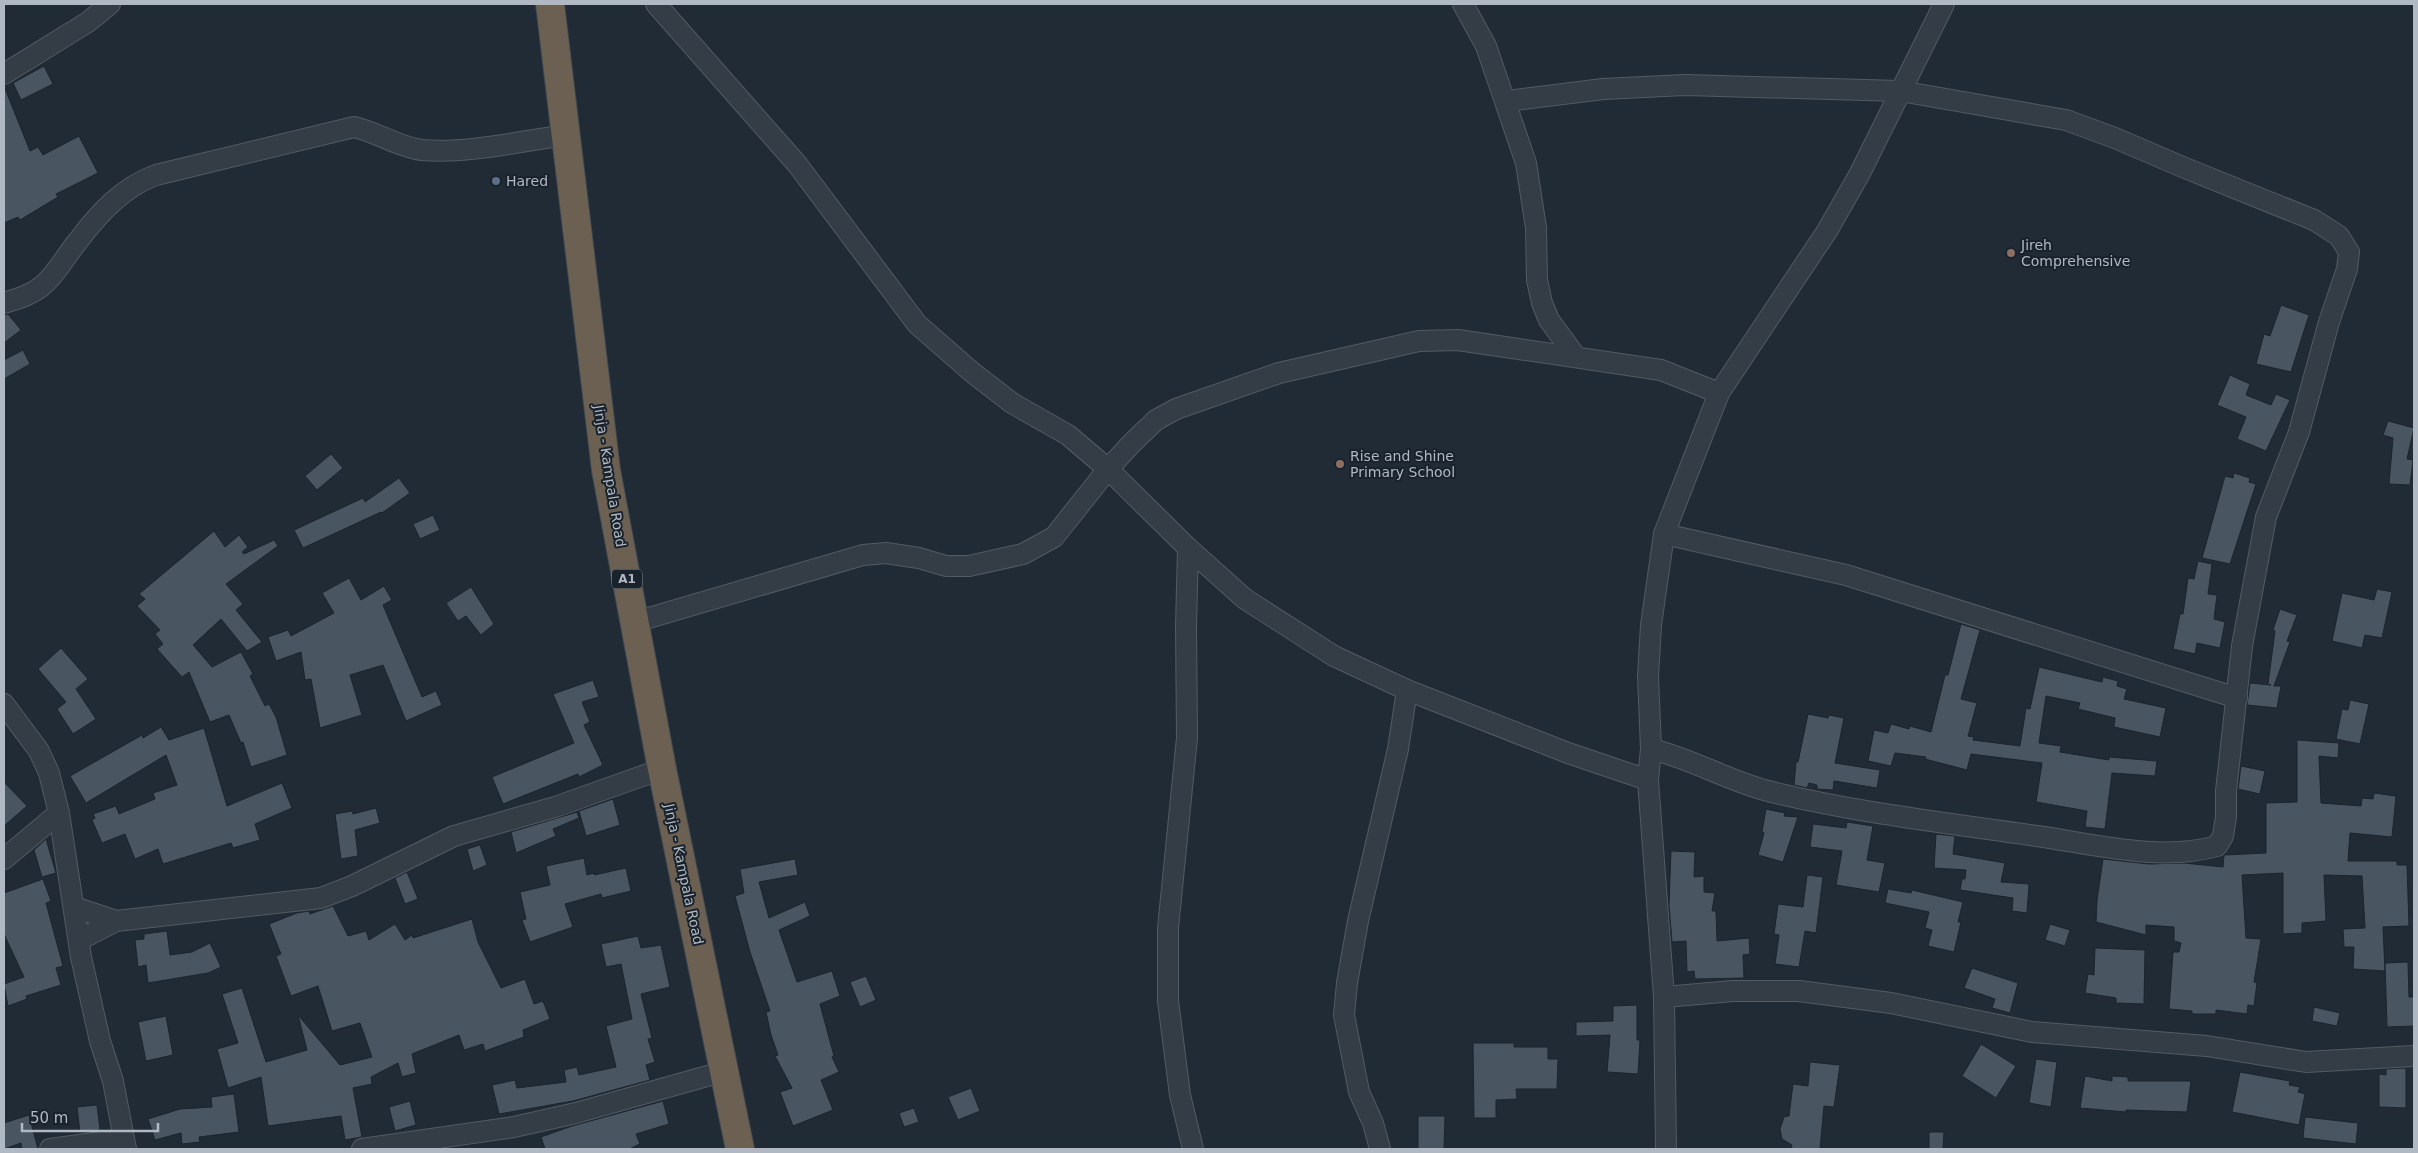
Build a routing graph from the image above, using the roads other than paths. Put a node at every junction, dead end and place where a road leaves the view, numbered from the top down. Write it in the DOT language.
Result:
graph roads {
  1 [pos="110,4"];
  2 [pos="550,4"];
  3 [pos="656,4"];
  4 [pos="1463,4"];
  5 [pos="1944,4"];
  6 [pos="4,74"];
  7 [pos="1900,91"];
  8 [pos="1507,101"];
  9 [pos="566,135"];
  10 [pos="4,303"];
  11 [pos="1576,357"];
  12 [pos="1719,392"];
  13 [pos="1108,469"];
  14 [pos="1664,534"];
  15 [pos="1188,548"];
  16 [pos="636,622"];
  17 [pos="1407,690"];
  18 [pos="2237,698"];
  19 [pos="4,704"];
  20 [pos="1651,749"];
  21 [pos="662,769"];
  22 [pos="1648,780"];
  23 [pos="59,813"];
  24 [pos="4,858"];
  25 [pos="74,907"];
  26 [pos="116,921"];
  27 [pos="79,940"];
  28 [pos="1664,997"];
  29 [pos="2414,1056"];
  30 [pos="725,1071"];
  31 [pos="125,1144"];
  32 [pos="50,1149"];
  33 [pos="362,1149"];
  34 [pos="740,1149"];
  35 [pos="1193,1149"];
  36 [pos="1380,1149"];
  37 [pos="1666,1149"];
  1 -- 6 [label="street"];
  2 -- 9 [label="highway, Jinja - Kampala Road / A1"];
  3 -- 13 [label="street"];
  4 -- 8 [label="street"];
  5 -- 7 [label="street"];
  7 -- 8 [label="street"];
  7 -- 12 [label="street"];
  7 -- 18 [label="street"];
  8 -- 11 [label="street"];
  9 -- 10 [label="street"];
  9 -- 16 [label="highway, Jinja - Kampala Road / A1"];
  11 -- 12 [label="street"];
  11 -- 13 [label="street"];
  12 -- 14 [label="street"];
  13 -- 15 [label="street"];
  13 -- 16 [label="street"];
  14 -- 18 [label="street"];
  14 -- 20 [label="street"];
  15 -- 17 [label="street"];
  15 -- 35 [label="street"];
  16 -- 21 [label="highway, Jinja - Kampala Road / A1"];
  17 -- 22 [label="street"];
  17 -- 36 [label="street"];
  18 -- 20 [label="street"];
  19 -- 23 [label="street"];
  20 -- 22 [label="street"];
  21 -- 26 [label="street"];
  21 -- 30 [label="highway, Jinja - Kampala Road / A1"];
  22 -- 28 [label="street"];
  23 -- 24 [label="street"];
  23 -- 25 [label="street"];
  25 -- 26 [label="street"];
  25 -- 27 [label="street"];
  26 -- 27 [label="street"];
  27 -- 31 [label="street"];
  28 -- 29 [label="street"];
  28 -- 37 [label="street"];
  30 -- 33 [label="street"];
  30 -- 34 [label="highway, Jinja - Kampala Road / A1"];
  31 -- 32 [label="street"];
}
